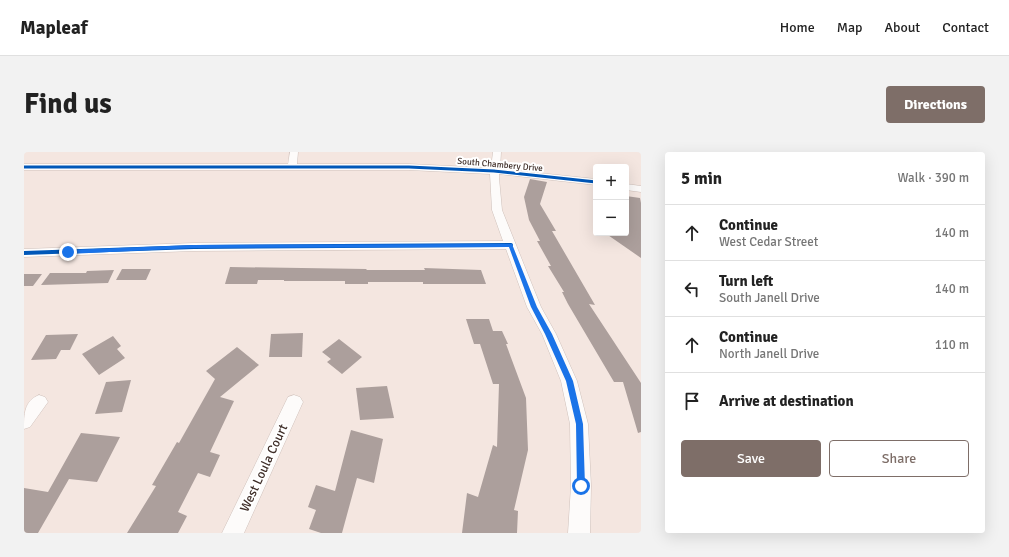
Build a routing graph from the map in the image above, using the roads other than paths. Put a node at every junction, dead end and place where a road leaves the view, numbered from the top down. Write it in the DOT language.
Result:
graph roads {
  1 [pos="294,152"];
  2 [pos="497,152"];
  3 [pos="24,167"];
  4 [pos="292,167"];
  5 [pos="494,171"];
  6 [pos="593,182"];
  7 [pos="629,187"];
  8 [pos="641,189"];
  9 [pos="510,245"];
  10 [pos="24,253"];
  11 [pos="39,402"];
  12 [pos="294,402"];
  13 [pos="24,421"];
  14 [pos="233,533"];
  15 [pos="579,533"];
  1 -- 4 [label="street"];
  2 -- 5 [label="street"];
  3 -- 4 [label="street, South Chambery Drive"];
  4 -- 5 [label="street, South Chambery Drive"];
  5 -- 6 [label="street, South Chambery Drive"];
  5 -- 9 [label="street"];
  7 -- 8 [label="street"];
  9 -- 10 [label="street"];
  9 -- 15 [label="street"];
  11 -- 13 [label="street"];
  12 -- 14 [label="street, West Loula Court"];
}
